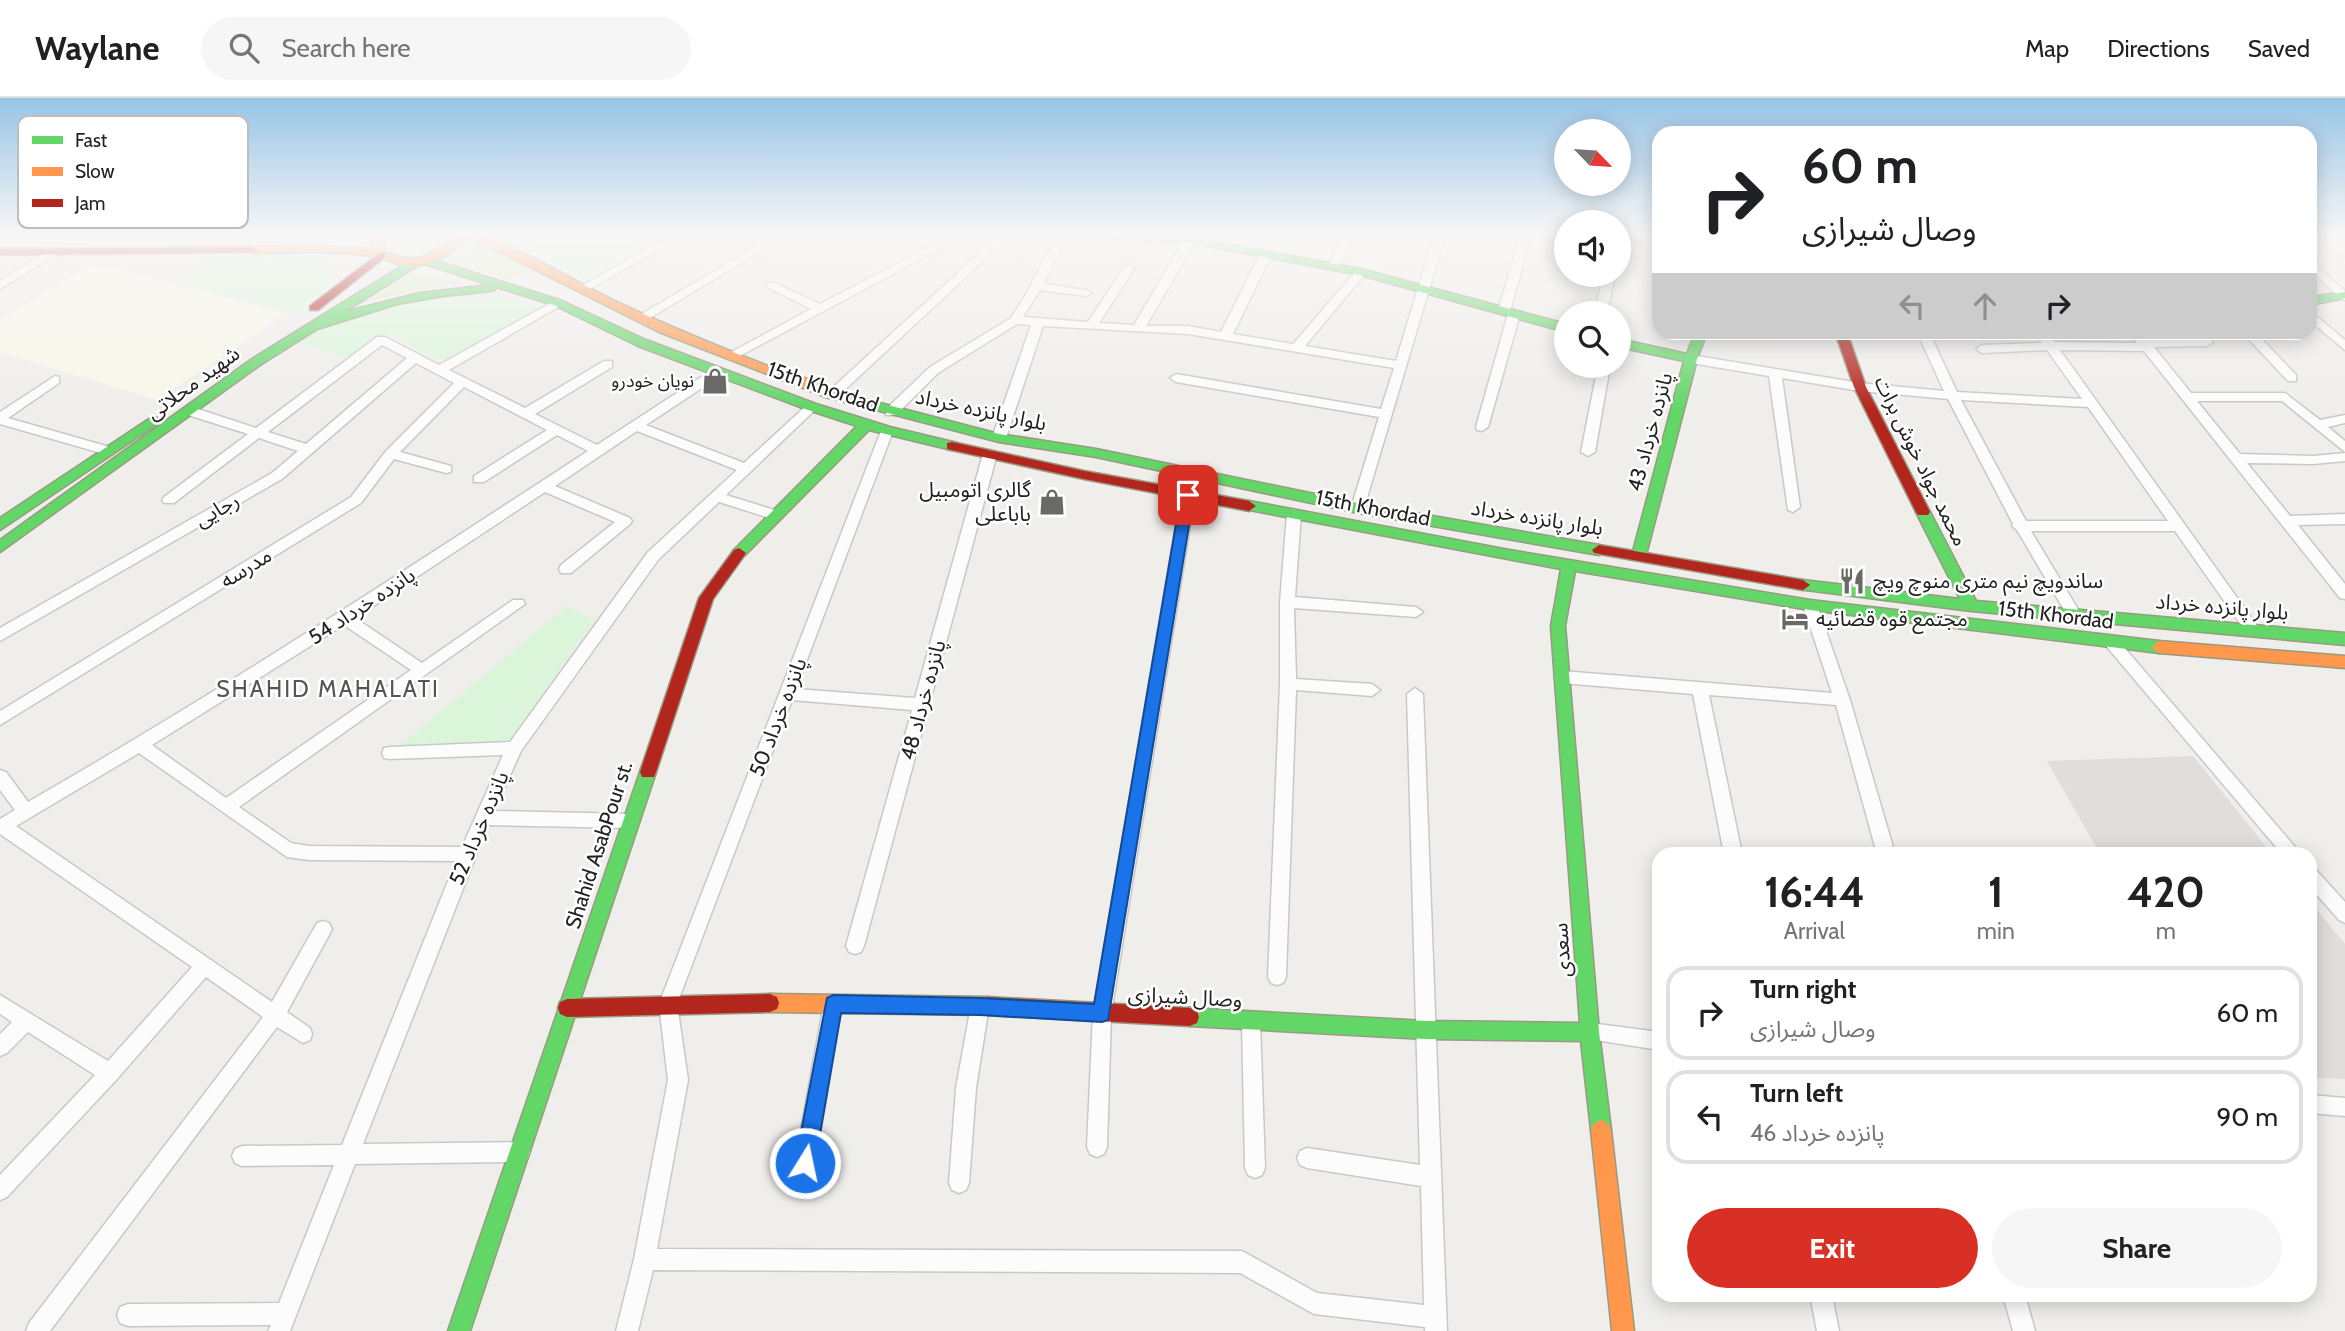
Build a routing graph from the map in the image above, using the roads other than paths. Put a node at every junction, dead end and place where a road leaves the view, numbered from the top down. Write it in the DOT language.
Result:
graph roads {
  1 [pos="332,294"];
  2 [pos="359,294"];
  3 [pos="428,294"];
  4 [pos="531,294"];
  5 [pos="591,294"];
  6 [pos="683,294"];
  7 [pos="789,294"];
  8 [pos="847,294"];
  9 [pos="942,294"];
  10 [pos="1031,294"];
  11 [pos="1112,294"];
  12 [pos="1159,294"];
  13 [pos="1246,294"];
  14 [pos="1343,294"];
  15 [pos="1424,294"];
  16 [pos="1441,294"];
  17 [pos="1513,294"];
  18 [pos="2344,296"];
  19 [pos="2317,300"];
  20 [pos="558,303"];
  21 [pos="819,308"];
  22 [pos="1509,313"];
  23 [pos="641,318"];
  24 [pos="1015,320"];
  25 [pos="2317,321"];
  26 [pos="1038,323"];
  27 [pos="1554,325"];
  28 [pos="1091,326"];
  29 [pos="305,329"];
  30 [pos="1138,329"];
  31 [pos="1226,335"];
  32 [pos="1697,340"];
  33 [pos="1844,340"];
  34 [pos="1926,340"];
  35 [pos="2046,340"];
  36 [pos="2141,340"];
  37 [pos="2256,340"];
  38 [pos="2207,342"];
  39 [pos="2144,345"];
  40 [pos="1298,346"];
  41 [pos="1631,346"];
  42 [pos="2050,346"];
  43 [pos="2345,346"];
  44 [pos="1982,349"];
  45 [pos="730,356"];
  46 [pos="415,357"];
  47 [pos="1691,359"];
  48 [pos="608,364"];
  49 [pos="1402,366"];
  50 [pos="439,370"];
  51 [pos="716,373"];
  52 [pos="1775,373"];
  53 [pos="1177,378"];
  54 [pos="1602,378"];
  55 [pos="2292,378"];
  56 [pos="55,380"];
  57 [pos="462,382"];
  58 [pos="1860,387"];
  59 [pos="832,395"];
  60 [pos="1951,396"];
  61 [pos="2187,397"];
  62 [pos="2092,403"];
  63 [pos="812,407"];
  64 [pos="190,411"];
  65 [pos="891,412"];
  66 [pos="525,414"];
  67 [pos="1386,414"];
  68 [pos="0,419"];
  69 [pos="2345,419"];
  70 [pos="2320,424"];
  71 [pos="867,425"];
  72 [pos="637,426"];
  73 [pos="1482,427"];
  74 [pos="556,430"];
  75 [pos="887,431"];
  76 [pos="257,433"];
  77 [pos="999,438"];
  78 [pos="2345,448"];
  79 [pos="309,450"];
  80 [pos="108,451"];
  81 [pos="598,452"];
  82 [pos="1588,452"];
  83 [pos="391,454"];
  84 [pos="990,454"];
  85 [pos="2345,457"];
  86 [pos="2236,458"];
  87 [pos="446,469"];
  88 [pos="747,469"];
  89 [pos="479,479"];
  90 [pos="545,487"];
  91 [pos="1188,495"];
  92 [pos="718,497"];
  93 [pos="169,500"];
  94 [pos="1794,507"];
  95 [pos="1358,508"];
  96 [pos="1294,514"];
  97 [pos="776,515"];
  98 [pos="2345,519"];
  99 [pos="2286,521"];
  100 [pos="0,525"];
  101 [pos="2019,526"];
  102 [pos="2178,526"];
  103 [pos="0,547"];
  104 [pos="1639,555"];
  105 [pos="1569,565"];
  106 [pos="566,569"];
  107 [pos="2344,590"];
  108 [pos="1287,602"];
  109 [pos="518,604"];
  110 [pos="1810,605"];
  111 [pos="1970,606"];
  112 [pos="1416,612"];
  113 [pos="2074,615"];
  114 [pos="344,618"];
  115 [pos="2253,631"];
  116 [pos="0,635"];
  117 [pos="2345,639"];
  118 [pos="2112,643"];
  119 [pos="2345,662"];
  120 [pos="422,670"];
  121 [pos="1562,677"];
  122 [pos="1288,684"];
  123 [pos="1700,688"];
  124 [pos="1372,690"];
  125 [pos="787,694"];
  126 [pos="1415,694"];
  127 [pos="1842,700"];
  128 [pos="921,705"];
  129 [pos="0,719"];
  130 [pos="139,745"];
  131 [pos="513,748"];
  132 [pos="390,752"];
  133 [pos="0,777"];
  134 [pos="226,807"];
  135 [pos="26,813"];
  136 [pos="482,818"];
  137 [pos="629,821"];
  138 [pos="2,826"];
  139 [pos="1731,847"];
  140 [pos="1884,847"];
  141 [pos="2286,847"];
  142 [pos="467,854"];
  143 [pos="2317,883"];
  144 [pos="2345,915"];
  145 [pos="323,929"];
  146 [pos="855,946"];
  147 [pos="204,966"];
  148 [pos="1277,976"];
  149 [pos="0,1004"];
  150 [pos="668,1004"];
  151 [pos="833,1004"];
  152 [pos="980,1006"];
  153 [pos="568,1008"];
  154 [pos="1102,1014"];
  155 [pos="275,1015"];
  156 [pos="26,1021"];
  157 [pos="1251,1022"];
  158 [pos="1426,1030"];
  159 [pos="1590,1032"];
  160 [pos="303,1034"];
  161 [pos="1652,1040"];
  162 [pos="0,1047"];
  163 [pos="110,1073"];
  164 [pos="2317,1105"];
  165 [pos="2345,1107"];
  166 [pos="1097,1147"];
  167 [pos="520,1152"];
  168 [pos="350,1155"];
  169 [pos="242,1156"];
  170 [pos="1307,1158"];
  171 [pos="805,1163"];
  172 [pos="1255,1168"];
  173 [pos="1431,1177"];
  174 [pos="959,1183"];
  175 [pos="0,1190"];
  176 [pos="645,1259"];
  177 [pos="1822,1302"];
  178 [pos="2016,1302"];
  179 [pos="128,1315"];
  180 [pos="283,1322"];
  181 [pos="1436,1324"];
  182 [pos="37,1331"];
  183 [pos="458,1331"];
  184 [pos="627,1331"];
  185 [pos="1623,1331"];
  186 [pos="1828,1331"];
  187 [pos="2024,1331"];
  1 -- 80 [label="main road, شهید محلاتی"];
  2 -- 29 [label="main road, شهید محلاتی"];
  3 -- 29 [label="main road"];
  4 -- 20 [label="main road, 15th Khordad"];
  5 -- 23 [label="main road, بلوار پانزده خرداد"];
  6 -- 23 [label="street"];
  7 -- 21 [label="street"];
  8 -- 21 [label="street"];
  9 -- 59 [label="street"];
  10 -- 24 [label="street"];
  11 -- 28 [label="street"];
  12 -- 30 [label="street"];
  13 -- 31 [label="street"];
  14 -- 40 [label="street"];
  15 -- 49 [label="street"];
  16 -- 22 [label="main road"];
  17 -- 22 [label="street"];
  18 -- 19 [label="main road"];
  20 -- 50 [label="street"];
  20 -- 51 [label="main road, 15th Khordad"];
  21 -- 45 [label="street"];
  22 -- 27 [label="main road"];
  22 -- 73 [label="street"];
  23 -- 45 [label="main road, بلوار پانزده خرداد"];
  24 -- 26 [label="street"];
  24 -- 65 [label="street"];
  25 -- 43 [label="street"];
  26 -- 28 [label="street"];
  26 -- 77 [label="street"];
  28 -- 30 [label="street"];
  29 -- 64 [label="main road, شهید محلاتی"];
  30 -- 31 [label="street"];
  31 -- 40 [label="street"];
  32 -- 47 [label="main road, پانزده خرداد 43"];
  33 -- 58 [label="main road, محمد جواد خوش برات"];
  34 -- 60 [label="street"];
  35 -- 42 [label="street"];
  36 -- 39 [label="street"];
  37 -- 55 [label="street"];
  38 -- 39 [label="street"];
  39 -- 42 [label="street"];
  39 -- 61 [label="street"];
  40 -- 49 [label="street"];
  41 -- 47 [label="main road"];
  42 -- 44 [label="street"];
  42 -- 62 [label="street"];
  45 -- 59 [label="main road, بلوار پانزده خرداد"];
  46 -- 50 [label="street"];
  46 -- 76 [label="street"];
  46 -- 79 [label="street, رجایی"];
  47 -- 52 [label="street"];
  47 -- 104 [label="main road, پانزده خرداد 43"];
  48 -- 66 [label="street"];
  49 -- 67 [label="street"];
  50 -- 57 [label="street"];
  51 -- 63 [label="main road, 15th Khordad"];
  51 -- 72 [label="street, پانزده خرداد 54"];
  52 -- 58 [label="street"];
  52 -- 94 [label="street"];
  53 -- 67 [label="street"];
  54 -- 82 [label="street"];
  56 -- 68 [label="street"];
  57 -- 66 [label="street"];
  57 -- 83 [label="street, مدرسه"];
  58 -- 60 [label="street"];
  58 -- 111 [label="main road, محمد جواد خوش برات"];
  59 -- 65 [label="main road, بلوار پانزده خرداد"];
  60 -- 62 [label="street"];
  60 -- 101 [label="street"];
  61 -- 70 [label="street"];
  61 -- 86 [label="street"];
  62 -- 102 [label="street"];
  63 -- 71 [label="main road, 15th Khordad"];
  63 -- 88 [label="street, پانزده خرداد 52"];
  64 -- 76 [label="street"];
  64 -- 103 [label="main road, شهید محلاتی"];
  65 -- 77 [label="main road, بلوار پانزده خرداد"];
  66 -- 74 [label="street"];
  67 -- 95 [label="street"];
  68 -- 80 [label="street"];
  69 -- 70 [label="street"];
  70 -- 78 [label="street"];
  71 -- 75 [label="main road, 15th Khordad"];
  71 -- 97 [label="main road, Shahid AsabPour st."];
  72 -- 81 [label="street, پانزده خرداد 54"];
  72 -- 88 [label="street"];
  74 -- 81 [label="street"];
  74 -- 89 [label="street"];
  75 -- 84 [label="main road, 15th Khordad"];
  75 -- 125 [label="street, پانزده خرداد 50"];
  76 -- 79 [label="street"];
  76 -- 93 [label="street"];
  77 -- 95 [label="main road, بلوار پانزده خرداد"];
  79 -- 116 [label="street, رجایی"];
  80 -- 100 [label="main road, شهید محلاتی"];
  81 -- 90 [label="street, پانزده خرداد 54"];
  83 -- 87 [label="street"];
  83 -- 129 [label="street, مدرسه"];
  84 -- 91 [label="main road, 15th Khordad"];
  84 -- 128 [label="street, پانزده خرداد 48"];
  85 -- 86 [label="street"];
  86 -- 99 [label="street"];
  88 -- 92 [label="street, پانزده خرداد 52"];
  90 -- 106 [label="street"];
  90 -- 114 [label="street, پانزده خرداد 54"];
  91 -- 96 [label="main road, 15th Khordad"];
  91 -- 154 [label="street"];
  92 -- 97 [label="street"];
  92 -- 131 [label="street, پانزده خرداد 52"];
  95 -- 104 [label="main road, بلوار پانزده خرداد"];
  96 -- 105 [label="main road, 15th Khordad"];
  96 -- 108 [label="street"];
  97 -- 137 [label="main road, Shahid AsabPour st."];
  98 -- 99 [label="street"];
  99 -- 107 [label="street"];
  101 -- 102 [label="street"];
  101 -- 113 [label="street"];
  102 -- 115 [label="street"];
  104 -- 111 [label="main road, بلوار پانزده خرداد"];
  105 -- 110 [label="main road, 15th Khordad"];
  105 -- 121 [label="main road, سعدی"];
  108 -- 112 [label="street"];
  108 -- 122 [label="street"];
  109 -- 120 [label="street"];
  110 -- 118 [label="main road, 15th Khordad"];
  110 -- 127 [label="street"];
  111 -- 113 [label="main road, بلوار پانزده خرداد"];
  113 -- 115 [label="main road, بلوار پانزده خرداد"];
  114 -- 120 [label="street"];
  114 -- 130 [label="street, پانزده خرداد 54"];
  115 -- 117 [label="main road, بلوار پانزده خرداد"];
  118 -- 119 [label="main road, 15th Khordad"];
  118 -- 141 [label="street"];
  120 -- 134 [label="street"];
  121 -- 123 [label="street"];
  121 -- 159 [label="main road, سعدی"];
  122 -- 124 [label="street"];
  122 -- 148 [label="street"];
  123 -- 127 [label="street"];
  123 -- 139 [label="street"];
  125 -- 128 [label="street"];
  125 -- 150 [label="street, پانزده خرداد 50"];
  126 -- 158 [label="street"];
  127 -- 140 [label="street"];
  128 -- 146 [label="street, پانزده خرداد 48"];
  130 -- 134 [label="street"];
  130 -- 135 [label="street, پانزده خرداد 54"];
  131 -- 132 [label="street"];
  131 -- 136 [label="street, پانزده خرداد 52"];
  133 -- 135 [label="street"];
  134 -- 142 [label="street"];
  135 -- 138 [label="street, پانزده خرداد 54"];
  136 -- 137 [label="street"];
  136 -- 142 [label="street, پانزده خرداد 52"];
  137 -- 153 [label="main road, Shahid AsabPour st."];
  138 -- 147 [label="street"];
  142 -- 168 [label="street, پانزده خرداد 52"];
  143 -- 144 [label="street"];
  145 -- 155 [label="street"];
  147 -- 155 [label="street"];
  147 -- 163 [label="street"];
  149 -- 156 [label="street"];
  150 -- 151 [label="main road, وصال شیرازی"];
  150 -- 153 [label="main road, وصال شیرازی"];
  150 -- 176 [label="street"];
  151 -- 152 [label="main road, وصال شیرازی"];
  151 -- 171 [label="street"];
  152 -- 154 [label="main road, وصال شیرازی"];
  152 -- 174 [label="street"];
  153 -- 167 [label="main road, Shahid AsabPour st."];
  154 -- 157 [label="main road, وصال شیرازی"];
  154 -- 166 [label="street"];
  155 -- 160 [label="street"];
  155 -- 182 [label="street"];
  156 -- 162 [label="street"];
  156 -- 163 [label="street"];
  157 -- 158 [label="main road, وصال شیرازی"];
  157 -- 172 [label="street"];
  158 -- 159 [label="main road, وصال شیرازی"];
  158 -- 173 [label="street"];
  159 -- 161 [label="street"];
  159 -- 185 [label="main road, سعدی"];
  163 -- 175 [label="street"];
  164 -- 165 [label="street"];
  167 -- 168 [label="street"];
  167 -- 183 [label="main road, Shahid AsabPour st."];
  168 -- 169 [label="street"];
  168 -- 180 [label="street, پانزده خرداد 52"];
  170 -- 173 [label="street"];
  173 -- 181 [label="street"];
  176 -- 181 [label="street"];
  176 -- 184 [label="street"];
  177 -- 186 [label="street"];
  178 -- 187 [label="street"];
  179 -- 180 [label="street"];
}
